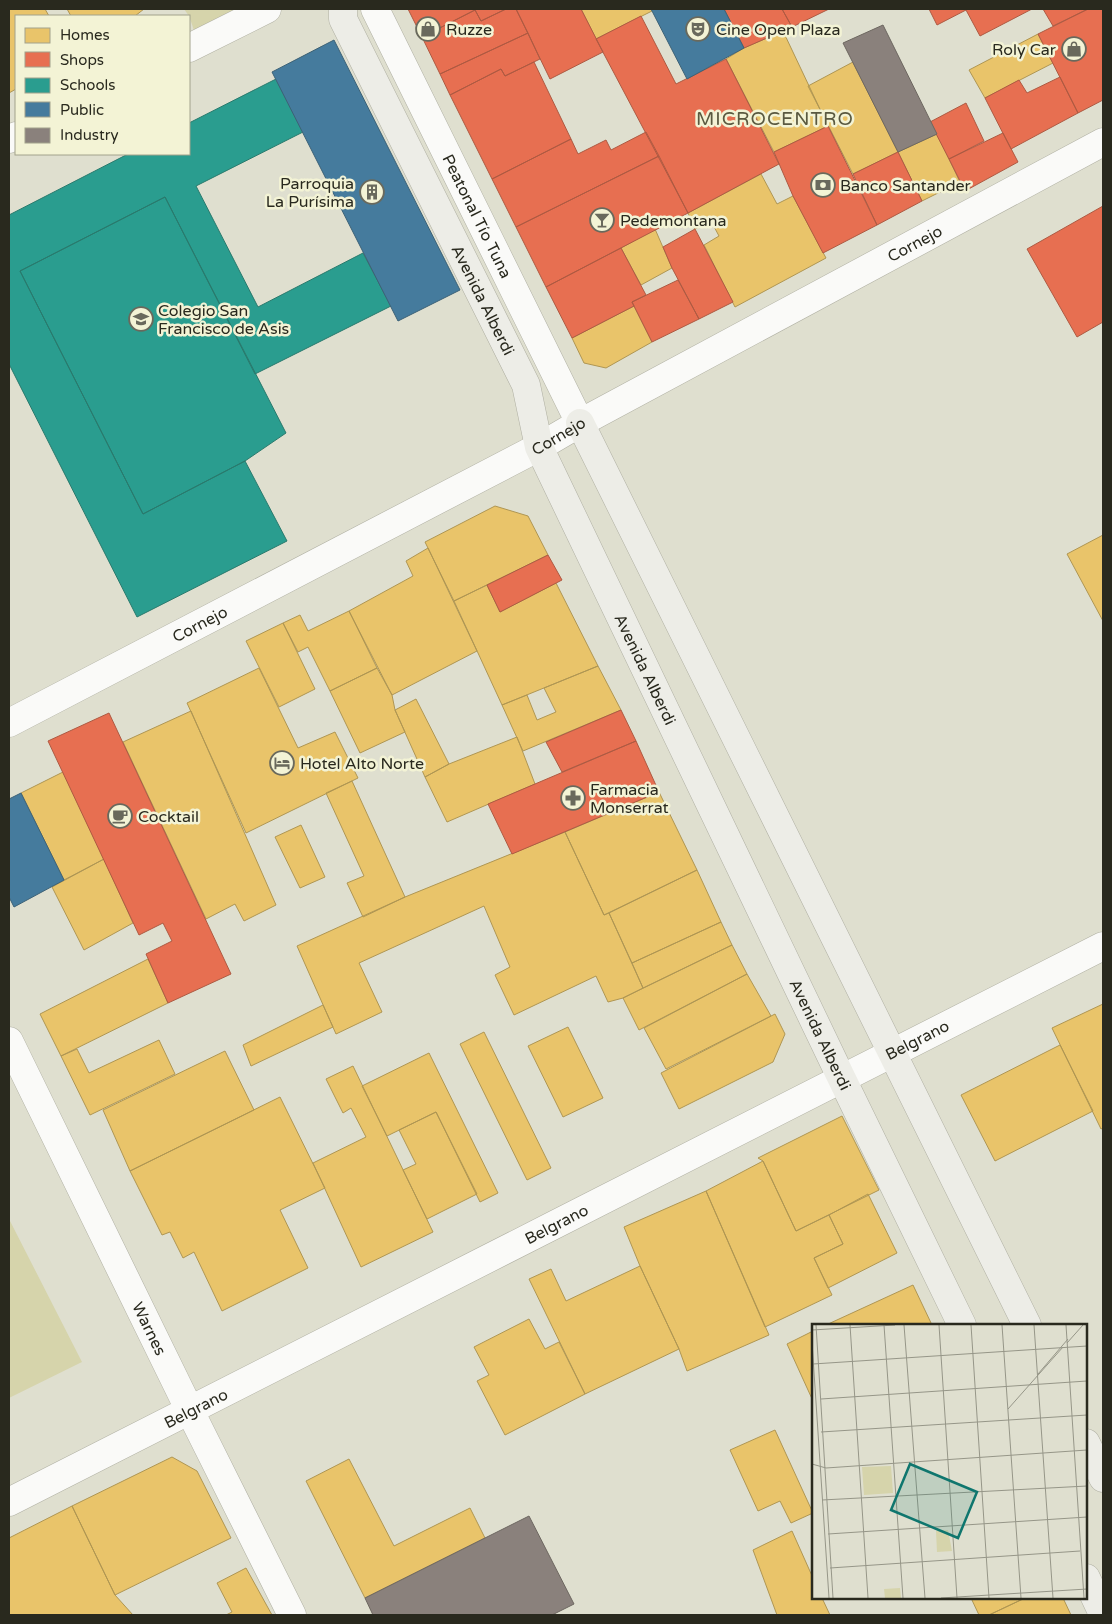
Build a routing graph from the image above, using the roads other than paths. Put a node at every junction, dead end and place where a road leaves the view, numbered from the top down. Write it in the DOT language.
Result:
graph roads {
  1 [pos="266,9"];
  2 [pos="343,9"];
  3 [pos="376,9"];
  4 [pos="190,47"];
  5 [pos="1103,142"];
  6 [pos="580,423"];
  7 [pos="539,447"];
  8 [pos="9,723"];
  9 [pos="1103,946"];
  10 [pos="9,1041"];
  11 [pos="891,1052"];
  12 [pos="842,1077"];
  13 [pos="962,1324"];
  14 [pos="1027,1324"];
  15 [pos="190,1411"];
  16 [pos="1087,1445"];
  17 [pos="1103,1478"];
  18 [pos="9,1502"];
  19 [pos="1087,1580"];
  20 [pos="1103,1614"];
  21 [pos="292,1615"];
  1 -- 4 [label="street"];
  2 -- 7 [label="main road, Avenida Alberdi"];
  3 -- 6 [label="street, Peatonal Tío Tuna"];
  5 -- 6 [label="street, Cornejo"];
  6 -- 7 [label="street, Cornejo"];
  6 -- 11 [label="main road"];
  7 -- 8 [label="street, Cornejo"];
  7 -- 12 [label="main road, Avenida Alberdi"];
  9 -- 11 [label="street, Belgrano"];
  10 -- 15 [label="street, Warnes"];
  11 -- 12 [label="street, Belgrano"];
  11 -- 14 [label="main road"];
  12 -- 13 [label="main road, Avenida Alberdi"];
  12 -- 15 [label="street, Belgrano"];
  15 -- 18 [label="street, Belgrano"];
  15 -- 21 [label="street, Warnes"];
  16 -- 17 [label="main road"];
  19 -- 20 [label="main road"];
}
